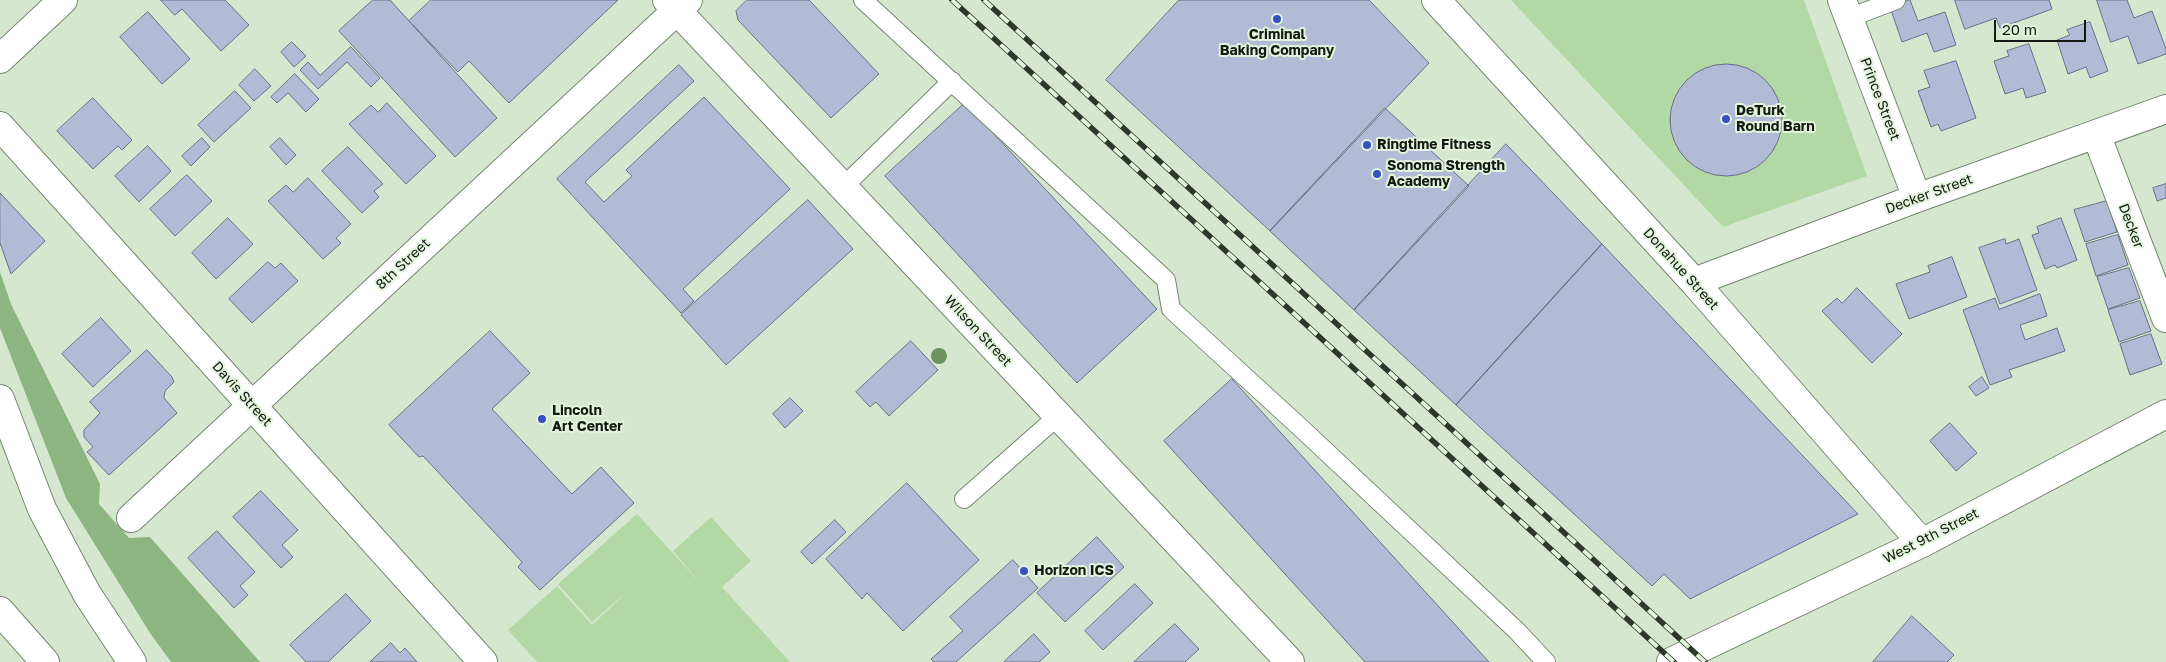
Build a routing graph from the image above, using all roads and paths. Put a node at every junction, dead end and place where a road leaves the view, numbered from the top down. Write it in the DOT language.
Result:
graph roads {
  1 [pos="63,0"];
  2 [pos="863,0"];
  3 [pos="1436,0"];
  4 [pos="1896,0"];
  5 [pos="677,3"];
  6 [pos="1845,9"];
  7 [pos="0,59"];
  8 [pos="952,81"];
  9 [pos="2166,110"];
  10 [pos="0,126"];
  11 [pos="2096,134"];
  12 [pos="843,187"];
  13 [pos="1917,198"];
  14 [pos="1694,282"];
  15 [pos="2166,318"];
  16 [pos="0,399"];
  17 [pos="251,405"];
  18 [pos="2166,414"];
  19 [pos="1058,416"];
  20 [pos="964,500"];
  21 [pos="131,518"];
  22 [pos="1922,543"];
  23 [pos="0,611"];
  24 [pos="1682,657"];
  25 [pos="45,662"];
  26 [pos="132,662"];
  27 [pos="483,662"];
  28 [pos="1290,662"];
  29 [pos="1546,662"];
  1 -- 7 [label="main road"];
  2 -- 8 [label="lane"];
  3 -- 14 [label="main road, Donahue Street"];
  4 -- 6 [label="lane"];
  5 -- 12 [label="main road, Wilson Street"];
  5 -- 17 [label="main road, 8th Street"];
  6 -- 13 [label="main road, Prince Street"];
  8 -- 12 [label="lane"];
  8 -- 29 [label="lane"];
  9 -- 11 [label="main road, Decker Street"];
  10 -- 17 [label="main road, Davis Street"];
  11 -- 13 [label="main road, Decker Street"];
  11 -- 15 [label="main road, Decker"];
  12 -- 19 [label="main road, Wilson Street"];
  13 -- 14 [label="main road, Decker Street"];
  14 -- 22 [label="main road, Donahue Street"];
  16 -- 26 [label="main road"];
  17 -- 21 [label="main road, 8th Street"];
  17 -- 27 [label="main road, Davis Street"];
  18 -- 22 [label="main road, West 9th Street"];
  19 -- 20 [label="lane"];
  19 -- 28 [label="main road, Wilson Street"];
  22 -- 24 [label="main road, West 9th Street"];
  23 -- 25 [label="main road"];
}
